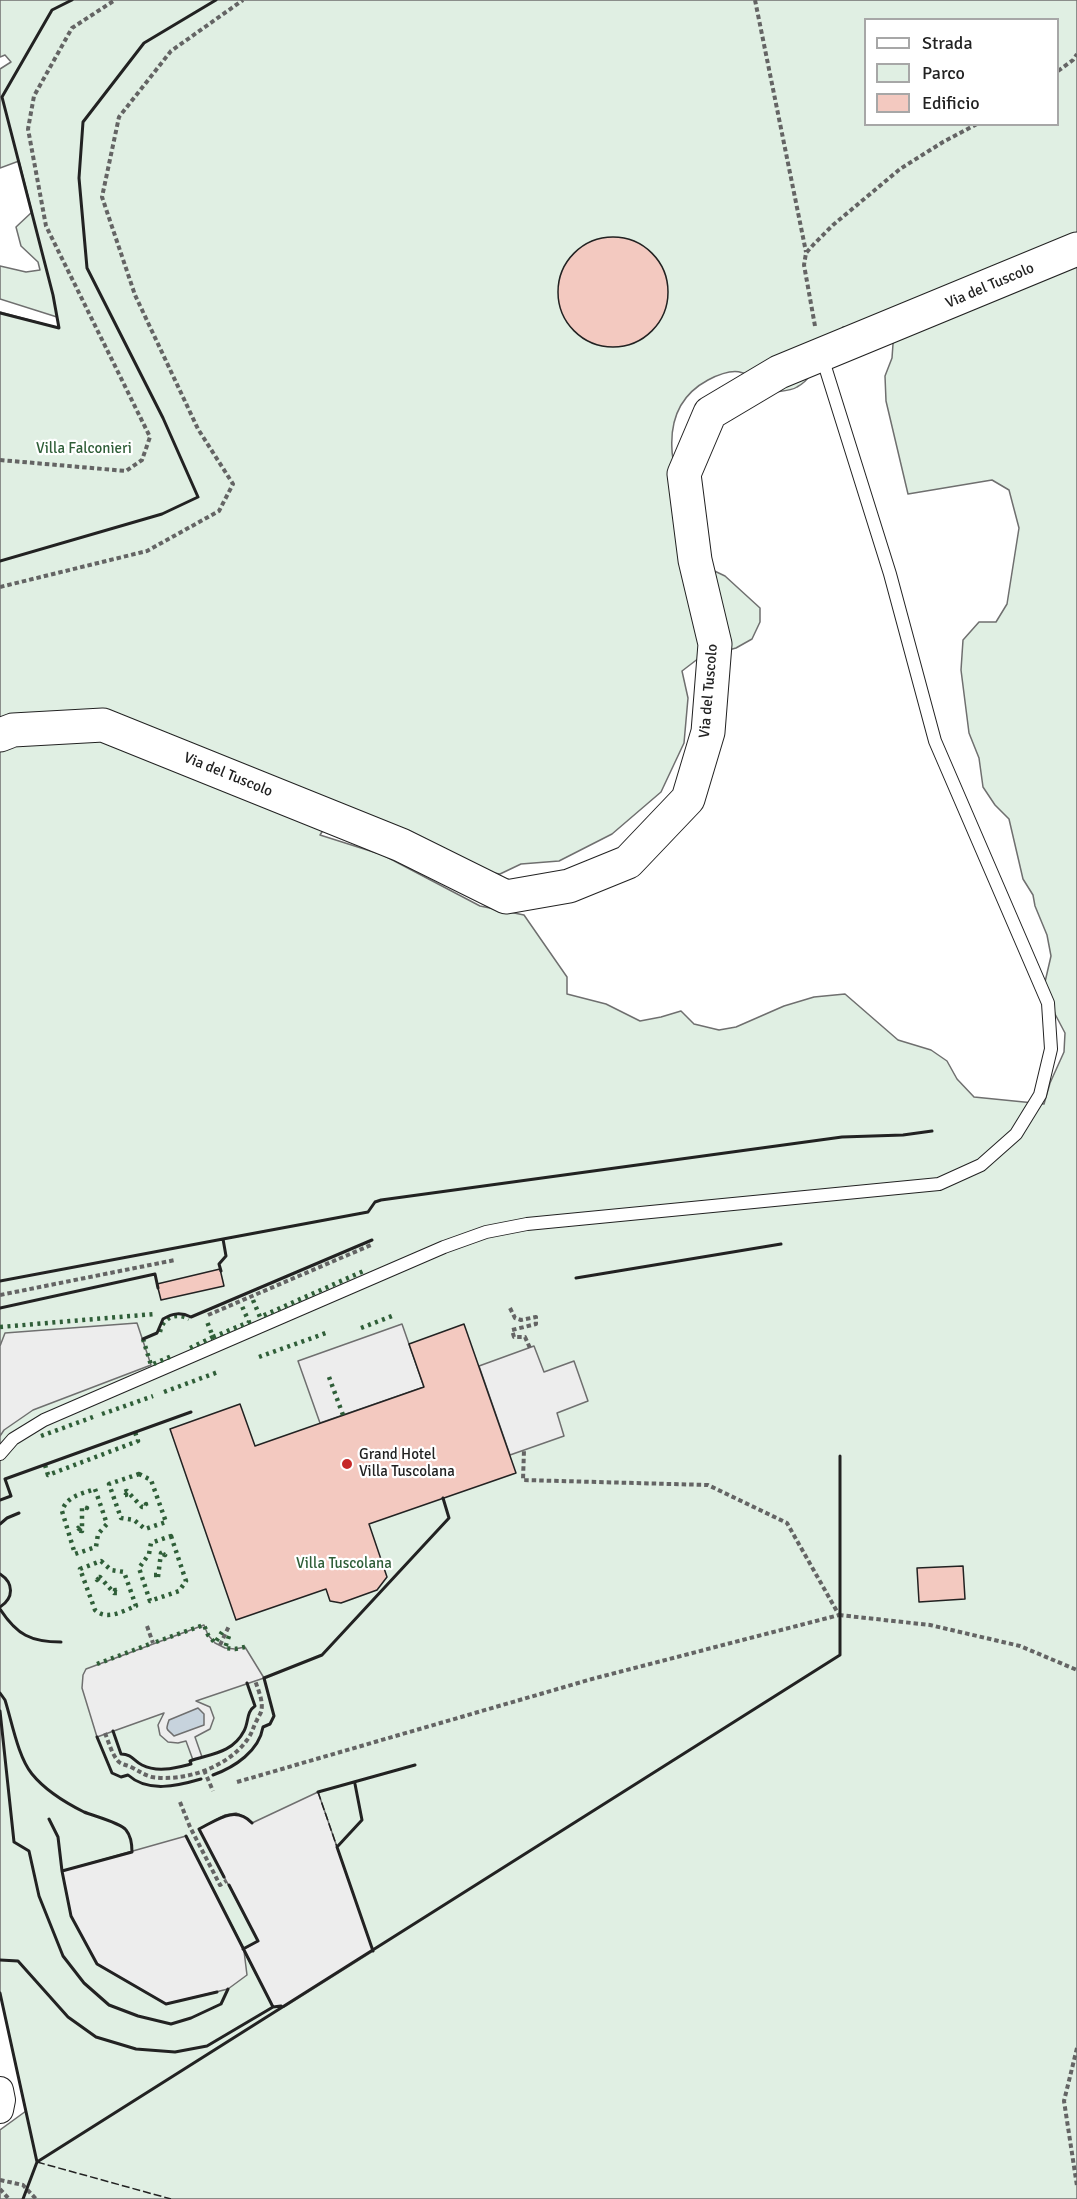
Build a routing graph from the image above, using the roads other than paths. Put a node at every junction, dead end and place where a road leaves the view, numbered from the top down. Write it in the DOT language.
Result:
graph roads {
  1 [pos="1077,249"];
  2 [pos="822,356"];
  3 [pos="0,735"];
  4 [pos="0,1454"];
  5 [pos="0,2090"];
  6 [pos="0,2110"];
  1 -- 2 [label="street, Via del Tuscolo"];
  2 -- 3 [label="street, Via del Tuscolo"];
  2 -- 4 [label="lane"];
  5 -- 6 [label="street"];
}
